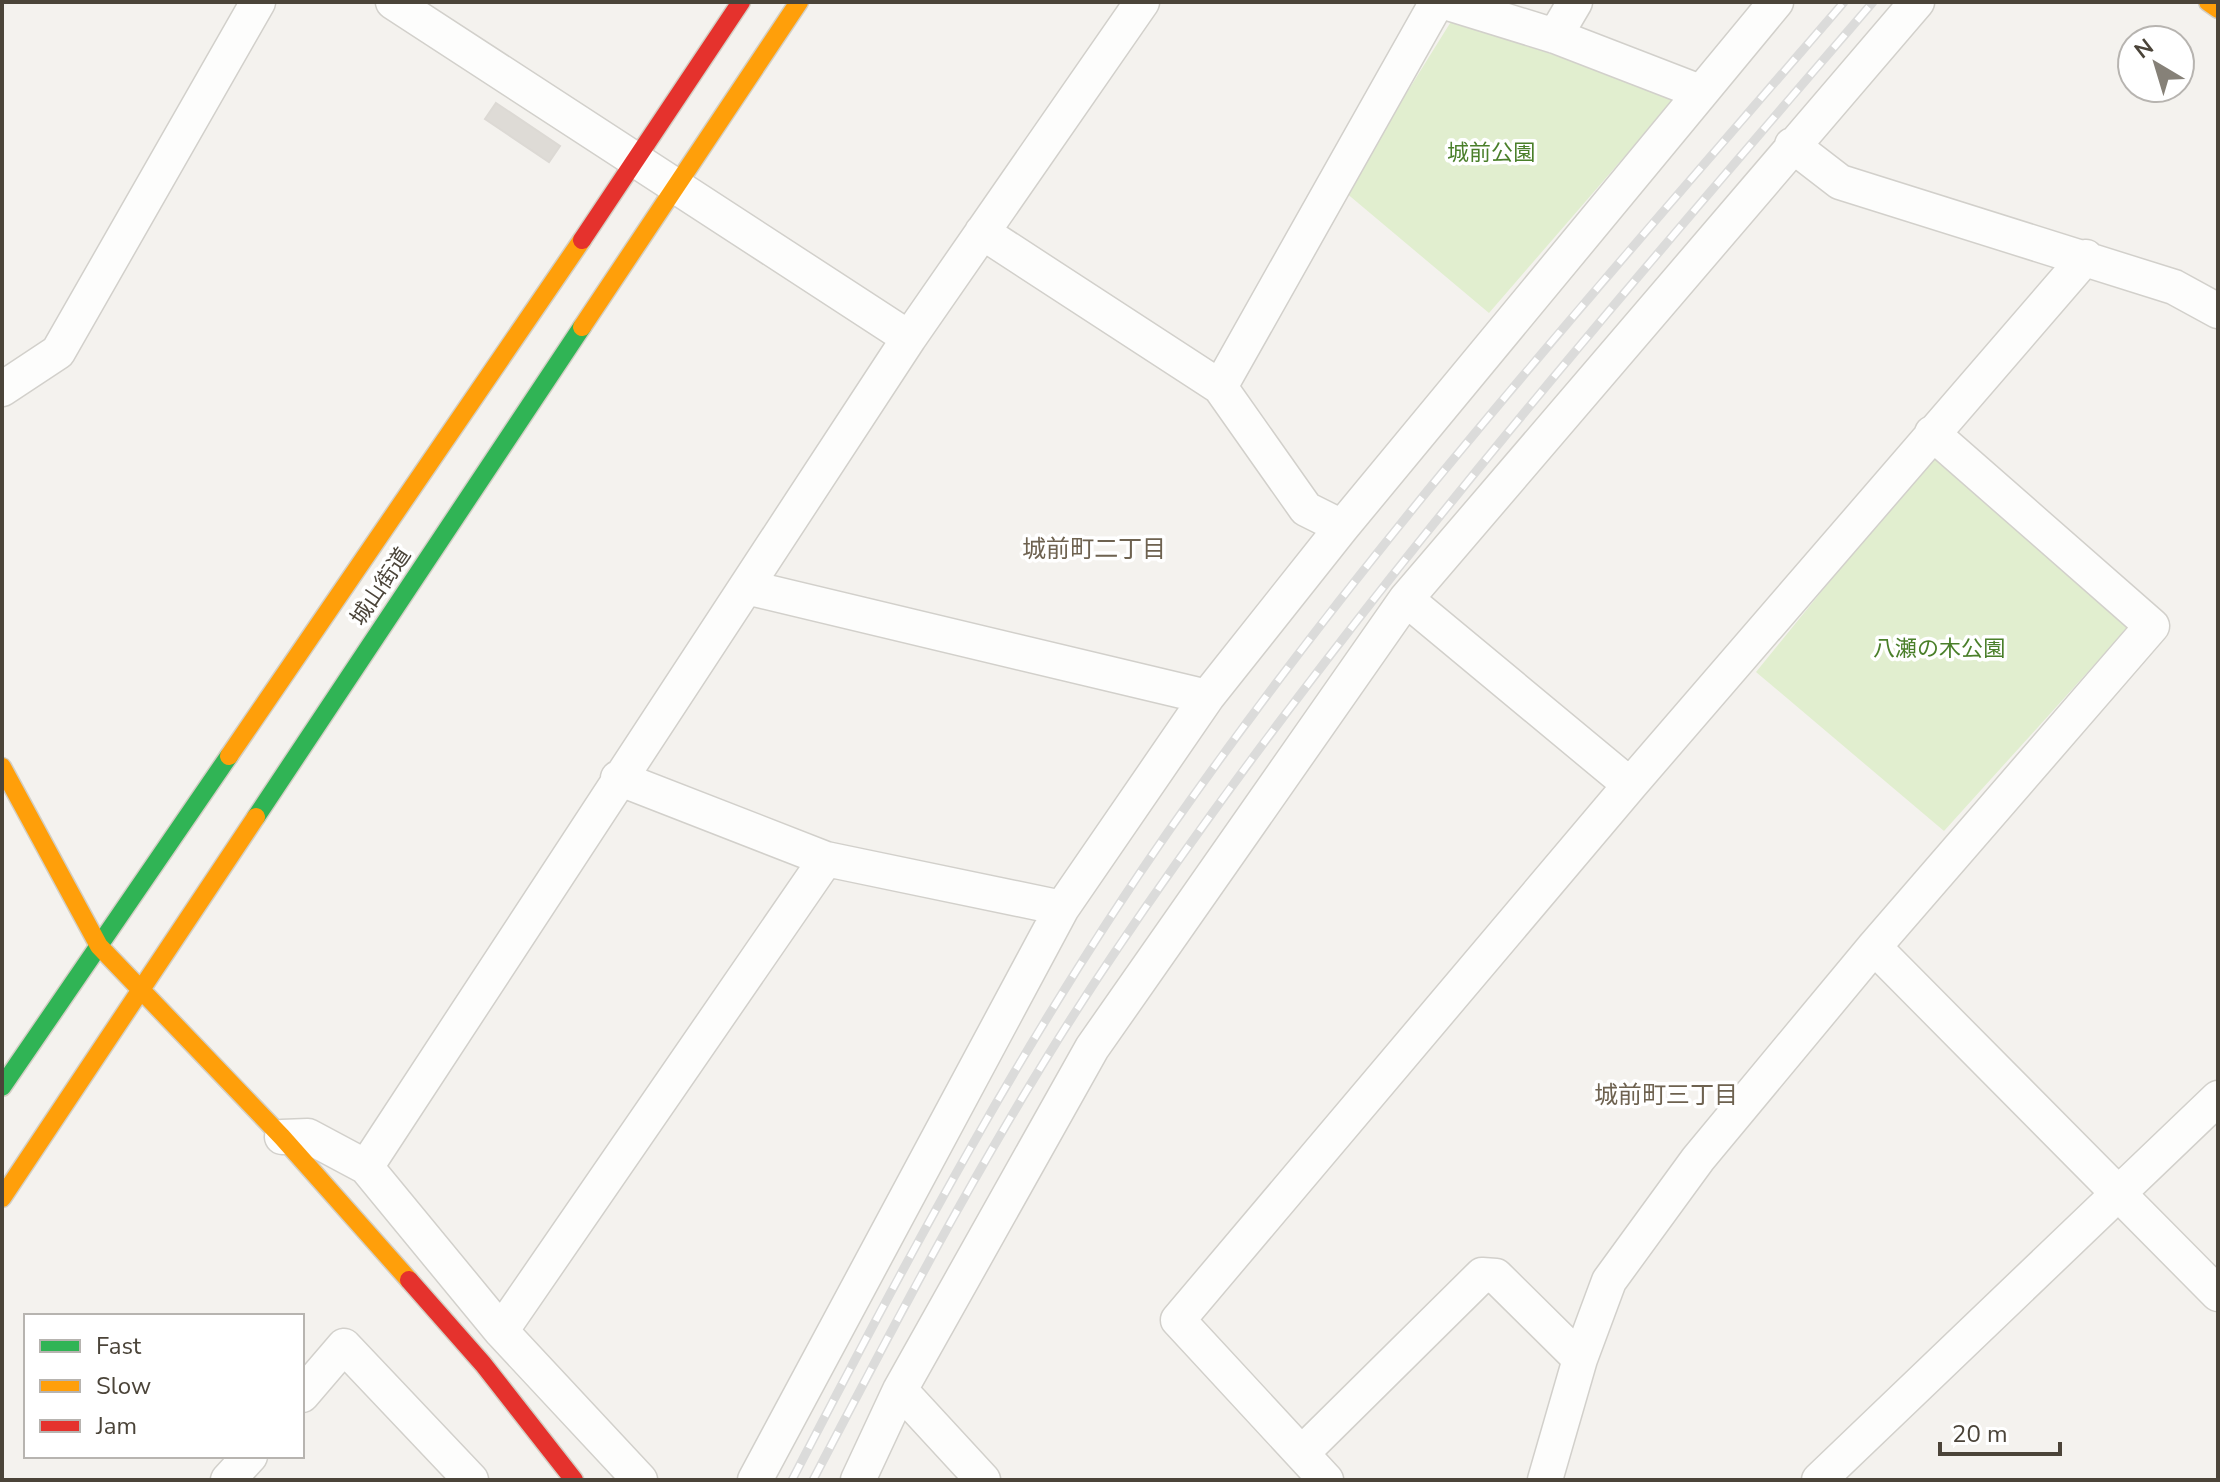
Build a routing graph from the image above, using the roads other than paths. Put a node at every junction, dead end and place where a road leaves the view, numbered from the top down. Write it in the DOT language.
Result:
graph roads {
  1 [pos="258,2"];
  2 [pos="741,2"];
  3 [pos="799,2"];
  4 [pos="1142,2"];
  5 [pos="1437,2"];
  6 [pos="1445,2"];
  7 [pos="1575,2"];
  8 [pos="1776,2"];
  9 [pos="1917,2"];
  10 [pos="2208,2"];
  11 [pos="402,4"];
  12 [pos="2218,9"];
  13 [pos="1555,36"];
  14 [pos="1700,92"];
  15 [pos="1792,145"];
  16 [pos="636,162"];
  17 [pos="676,188"];
  18 [pos="982,232"];
  19 [pos="2086,257"];
  20 [pos="2218,311"];
  21 [pos="909,338"];
  22 [pos="1220,387"];
  23 [pos="2,389"];
  24 [pos="1932,433"];
  25 [pos="1342,527"];
  26 [pos="746,587"];
  27 [pos="1406,599"];
  28 [pos="1207,697"];
  29 [pos="2,767"];
  30 [pos="618,778"];
  31 [pos="1630,785"];
  32 [pos="826,859"];
  33 [pos="1062,908"];
  34 [pos="99,946"];
  35 [pos="1874,947"];
  36 [pos="140,989"];
  37 [pos="2,1087"];
  38 [pos="2218,1098"];
  39 [pos="282,1137"];
  40 [pos="366,1167"];
  41 [pos="2121,1194"];
  42 [pos="2,1198"];
  43 [pos="2218,1294"];
  44 [pos="501,1331"];
  45 [pos="1580,1359"];
  46 [pos="900,1390"];
  47 [pos="304,1393"];
  48 [pos="1302,1453"];
  49 [pos="248,1458"];
  50 [pos="228,1480"];
  51 [pos="471,1480"];
  52 [pos="574,1480"];
  53 [pos="640,1480"];
  54 [pos="755,1480"];
  55 [pos="858,1480"];
  56 [pos="983,1480"];
  57 [pos="1326,1480"];
  58 [pos="1545,1480"];
  59 [pos="1819,1480"];
  1 -- 23 [label="street"];
  2 -- 16 [label="street, 城山街道"];
  3 -- 17 [label="street, 城山街道"];
  4 -- 18 [label="street"];
  5 -- 22 [label="street"];
  6 -- 13 [label="street"];
  7 -- 13 [label="street"];
  8 -- 14 [label="street"];
  9 -- 15 [label="street"];
  10 -- 12 [label="street"];
  11 -- 16 [label="street"];
  13 -- 14 [label="street"];
  14 -- 25 [label="street"];
  15 -- 19 [label="street"];
  15 -- 27 [label="street"];
  16 -- 17 [label="street"];
  16 -- 34 [label="street, 城山街道"];
  17 -- 21 [label="street"];
  17 -- 36 [label="street, 城山街道"];
  18 -- 21 [label="street"];
  18 -- 22 [label="street"];
  19 -- 20 [label="street"];
  19 -- 24 [label="street"];
  21 -- 26 [label="street"];
  22 -- 25 [label="street"];
  24 -- 31 [label="street"];
  24 -- 35 [label="street"];
  25 -- 28 [label="street"];
  26 -- 28 [label="street"];
  26 -- 30 [label="street"];
  27 -- 31 [label="street"];
  27 -- 46 [label="street"];
  28 -- 33 [label="street"];
  29 -- 34 [label="street"];
  30 -- 32 [label="street"];
  30 -- 40 [label="street"];
  31 -- 48 [label="street"];
  32 -- 33 [label="street"];
  32 -- 44 [label="street"];
  33 -- 54 [label="street"];
  34 -- 36 [label="street"];
  34 -- 37 [label="street, 城山街道"];
  35 -- 41 [label="street"];
  35 -- 45 [label="street"];
  36 -- 39 [label="street"];
  36 -- 42 [label="street, 城山街道"];
  38 -- 41 [label="street"];
  39 -- 40 [label="street"];
  39 -- 52 [label="street"];
  40 -- 44 [label="street"];
  41 -- 43 [label="street"];
  41 -- 59 [label="street"];
  44 -- 53 [label="street"];
  45 -- 48 [label="street"];
  45 -- 58 [label="street"];
  46 -- 55 [label="street"];
  46 -- 56 [label="street"];
  47 -- 51 [label="street"];
  48 -- 57 [label="street"];
  49 -- 50 [label="street"];
}
